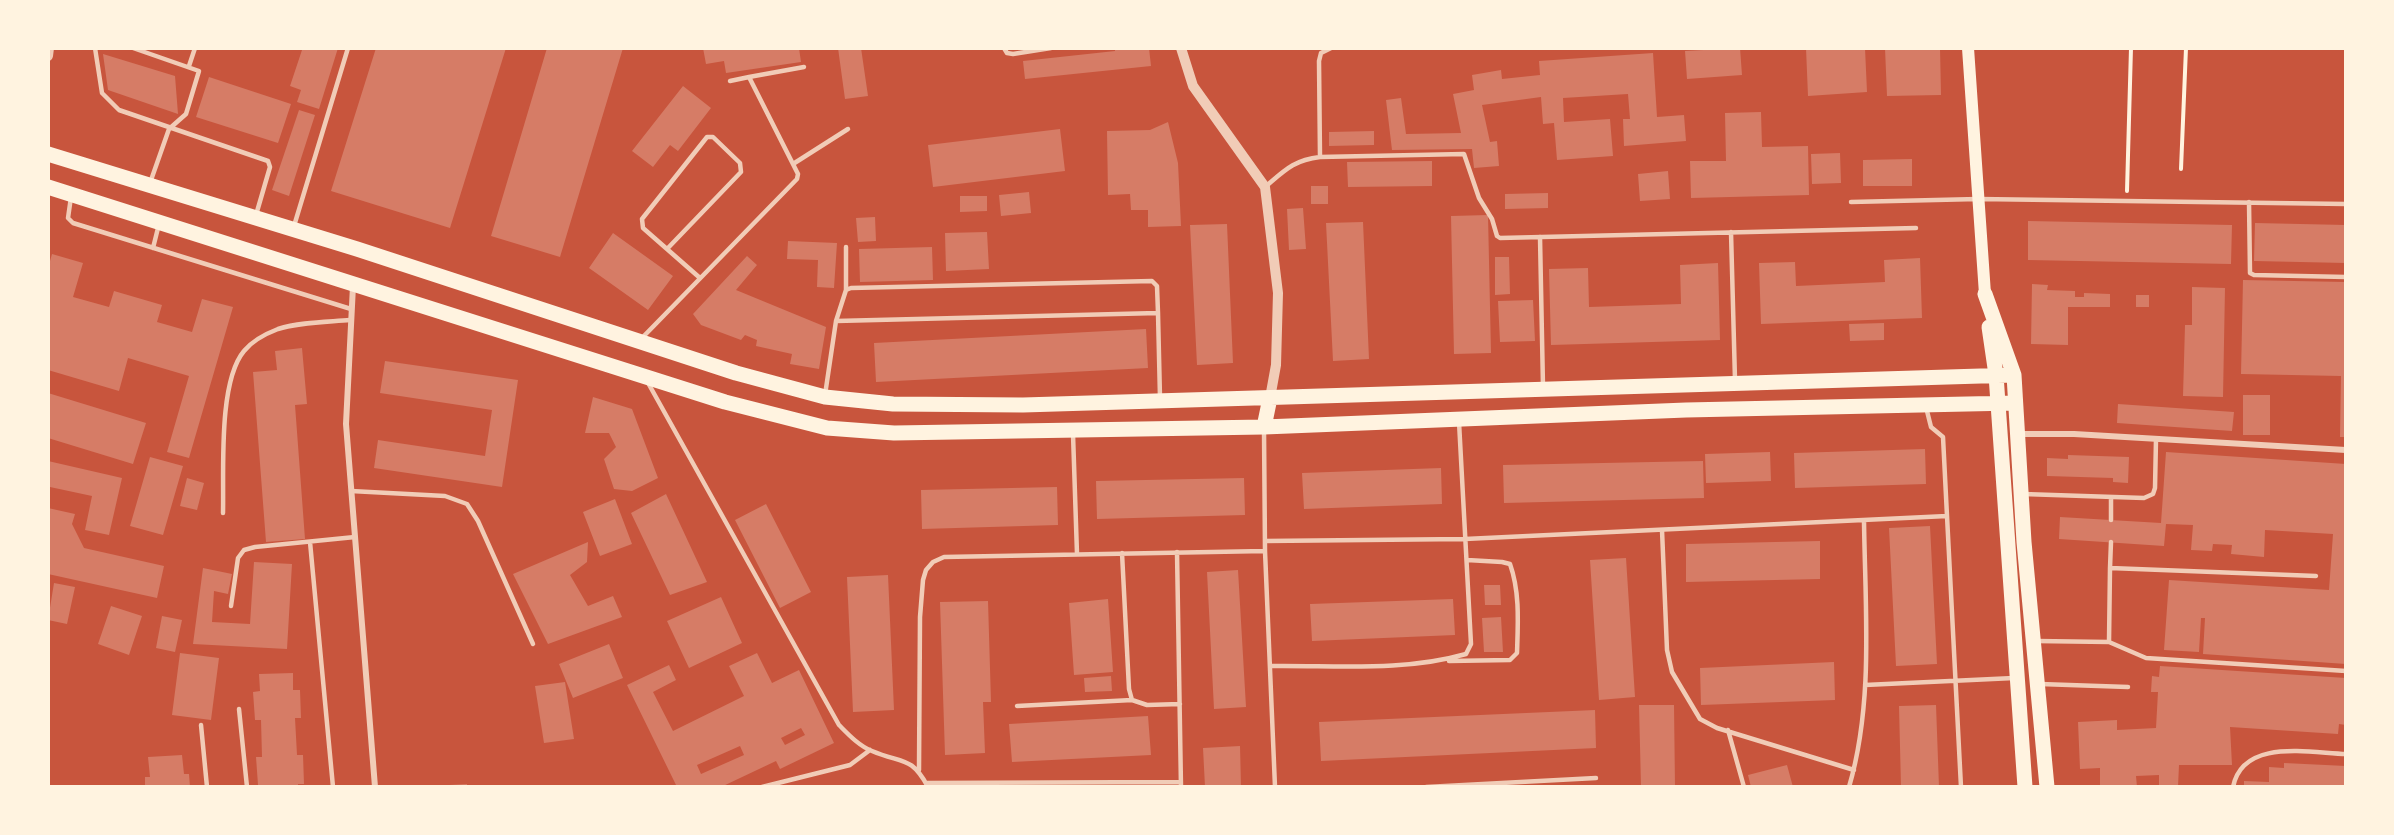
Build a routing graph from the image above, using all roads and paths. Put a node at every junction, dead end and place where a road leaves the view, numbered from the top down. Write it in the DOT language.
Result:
graph roads {
  1 [pos="49,48"];
  2 [pos="95,48"];
  3 [pos="133,48"];
  4 [pos="195,48"];
  5 [pos="348,48"];
  6 [pos="1004,48"];
  7 [pos="1051,48"];
  8 [pos="1181,48"];
  9 [pos="1330,48"];
  10 [pos="1968,48"];
  11 [pos="2131,48"];
  12 [pos="2186,48"];
  13 [pos="48,56"];
  14 [pos="189,66"];
  15 [pos="804,67"];
  16 [pos="749,77"];
  17 [pos="730,81"];
  18 [pos="169,129"];
  19 [pos="848,129"];
  20 [pos="48,154"];
  21 [pos="1320,157"];
  22 [pos="793,164"];
  23 [pos="2181,169"];
  24 [pos="149,186"];
  25 [pos="48,187"];
  26 [pos="1265,187"];
  27 [pos="72,194"];
  28 [pos="1978,199"];
  29 [pos="1851,201"];
  30 [pos="2127,201"];
  31 [pos="2249,202"];
  32 [pos="2346,204"];
  33 [pos="255,218"];
  34 [pos="160,222"];
  35 [pos="1916,228"];
  36 [pos="293,229"];
  37 [pos="1731,232"];
  38 [pos="1540,237"];
  39 [pos="846,246"];
  40 [pos="153,248"];
  41 [pos="667,249"];
  42 [pos="2346,277"];
  43 [pos="700,278"];
  44 [pos="353,285"];
  45 [pos="846,290"];
  46 [pos="1985,294"];
  47 [pos="351,309"];
  48 [pos="1158,313"];
  49 [pos="350,320"];
  50 [pos="836,321"];
  51 [pos="639,341"];
  52 [pos="1996,375"];
  53 [pos="2014,375"];
  54 [pos="644,376"];
  55 [pos="1735,383"];
  56 [pos="1543,389"];
  57 [pos="825,397"];
  58 [pos="1270,398"];
  59 [pos="1161,401"];
  60 [pos="1998,403"];
  61 [pos="2014,403"];
  62 [pos="1925,404"];
  63 [pos="1459,419"];
  64 [pos="1264,427"];
  65 [pos="1072,431"];
  66 [pos="2016,434"];
  67 [pos="2000,436"];
  68 [pos="2156,439"];
  69 [pos="2346,450"];
  70 [pos="351,491"];
  71 [pos="2021,494"];
  72 [pos="2111,497"];
  73 [pos="223,513"];
  74 [pos="1947,516"];
  75 [pos="1864,520"];
  76 [pos="2111,520"];
  77 [pos="1662,530"];
  78 [pos="355,537"];
  79 [pos="1465,539"];
  80 [pos="1265,541"];
  81 [pos="310,542"];
  82 [pos="2111,542"];
  83 [pos="1265,551"];
  84 [pos="1177,552"];
  85 [pos="1122,553"];
  86 [pos="1077,554"];
  87 [pos="1467,560"];
  88 [pos="2110,568"];
  89 [pos="2316,576"];
  90 [pos="231,606"];
  91 [pos="2034,641"];
  92 [pos="2109,642"];
  93 [pos="533,644"];
  94 [pos="1442,661"];
  95 [pos="1270,666"];
  96 [pos="2346,671"];
  97 [pos="2017,678"];
  98 [pos="1956,680"];
  99 [pos="1865,684"];
  100 [pos="2038,684"];
  101 [pos="2128,687"];
  102 [pos="1132,700"];
  103 [pos="1180,704"];
  104 [pos="1017,706"];
  105 [pos="239,709"];
  106 [pos="201,725"];
  107 [pos="1728,730"];
  108 [pos="870,750"];
  109 [pos="2346,754"];
  110 [pos="919,770"];
  111 [pos="1854,770"];
  112 [pos="1596,778"];
  113 [pos="927,785"];
  114 [pos="1181,785"];
  115 [pos="1525,785"];
  116 [pos="207,787"];
  117 [pos="247,787"];
  118 [pos="333,787"];
  119 [pos="375,787"];
  120 [pos="762,787"];
  121 [pos="1275,787"];
  122 [pos="1426,787"];
  123 [pos="1744,787"];
  124 [pos="1849,787"];
  125 [pos="1961,787"];
  126 [pos="2025,787"];
  127 [pos="2047,787"];
  128 [pos="2233,787"];
  1 -- 13 [label="street"];
  2 -- 18 [label="lane"];
  3 -- 14 [label="lane"];
  4 -- 14 [label="lane"];
  5 -- 36 [label="lane"];
  6 -- 7 [label="lane"];
  8 -- 26 [label="street"];
  9 -- 21 [label="lane"];
  10 -- 28 [label="main road"];
  11 -- 30 [label="path"];
  12 -- 23 [label="path"];
  14 -- 18 [label="lane"];
  15 -- 16 [label="lane"];
  16 -- 17 [label="lane"];
  16 -- 22 [label="lane"];
  18 -- 24 [label="lane"];
  18 -- 33 [label="lane"];
  19 -- 22 [label="lane"];
  20 -- 24 [label="main road"];
  21 -- 26 [label="lane"];
  21 -- 38 [label="lane"];
  22 -- 43 [label="lane"];
  24 -- 33 [label="main road"];
  25 -- 27 [label="main road"];
  26 -- 58 [label="street"];
  27 -- 34 [label="main road"];
  27 -- 40 [label="lane"];
  28 -- 29 [label="lane"];
  28 -- 30 [label="lane"];
  28 -- 46 [label="main road"];
  30 -- 31 [label="lane"];
  31 -- 32 [label="lane"];
  31 -- 42 [label="lane"];
  33 -- 36 [label="main road"];
  34 -- 40 [label="lane"];
  34 -- 44 [label="main road"];
  35 -- 37 [label="lane"];
  36 -- 51 [label="main road"];
  37 -- 38 [label="lane"];
  37 -- 55 [label="lane"];
  38 -- 56 [label="lane"];
  39 -- 45 [label="lane"];
  40 -- 47 [label="lane"];
  41 -- 41 [label="lane"];
  41 -- 43 [label="lane"];
  43 -- 51 [label="lane"];
  44 -- 47 [label="street"];
  44 -- 54 [label="main road"];
  45 -- 48 [label="lane"];
  45 -- 50 [label="lane"];
  46 -- 52 [label="main road"];
  46 -- 53 [label="main road"];
  47 -- 49 [label="street"];
  48 -- 50 [label="lane"];
  48 -- 59 [label="lane"];
  49 -- 70 [label="street"];
  49 -- 73 [label="lane"];
  50 -- 57 [label="lane"];
  51 -- 57 [label="main road"];
  52 -- 53 [label="main road"];
  52 -- 55 [label="main road"];
  52 -- 60 [label="main road"];
  53 -- 61 [label="main road"];
  54 -- 65 [label="main road"];
  54 -- 108 [label="lane"];
  55 -- 56 [label="main road"];
  56 -- 58 [label="main road"];
  57 -- 59 [label="main road"];
  58 -- 59 [label="main road"];
  58 -- 64 [label="main road"];
  60 -- 61 [label="main road"];
  60 -- 62 [label="main road"];
  60 -- 67 [label="main road"];
  61 -- 66 [label="main road"];
  62 -- 63 [label="main road"];
  62 -- 74 [label="lane"];
  63 -- 64 [label="main road"];
  63 -- 79 [label="lane"];
  64 -- 65 [label="main road"];
  64 -- 80 [label="lane"];
  65 -- 86 [label="lane"];
  66 -- 67 [label="street"];
  66 -- 68 [label="street"];
  66 -- 71 [label="main road"];
  67 -- 97 [label="main road"];
  68 -- 69 [label="street"];
  68 -- 72 [label="lane"];
  70 -- 78 [label="street"];
  70 -- 93 [label="lane"];
  71 -- 72 [label="lane"];
  71 -- 91 [label="main road"];
  72 -- 76 [label="lane"];
  74 -- 75 [label="lane"];
  74 -- 98 [label="lane"];
  75 -- 77 [label="lane"];
  75 -- 99 [label="lane"];
  77 -- 79 [label="lane"];
  77 -- 107 [label="lane"];
  78 -- 81 [label="lane"];
  78 -- 119 [label="street"];
  79 -- 80 [label="lane"];
  79 -- 87 [label="lane"];
  80 -- 83 [label="lane"];
  81 -- 90 [label="lane"];
  81 -- 118 [label="lane"];
  82 -- 88 [label="lane"];
  83 -- 84 [label="lane"];
  83 -- 95 [label="lane"];
  84 -- 85 [label="lane"];
  84 -- 103 [label="lane"];
  85 -- 86 [label="lane"];
  85 -- 102 [label="lane"];
  86 -- 110 [label="lane"];
  87 -- 94 [label="lane"];
  87 -- 94 [label="lane"];
  88 -- 89 [label="lane"];
  88 -- 92 [label="lane"];
  91 -- 92 [label="lane"];
  91 -- 100 [label="main road"];
  92 -- 96 [label="lane"];
  94 -- 95 [label="lane"];
  95 -- 121 [label="lane"];
  97 -- 98 [label="lane"];
  97 -- 126 [label="main road"];
  98 -- 99 [label="lane"];
  98 -- 125 [label="lane"];
  99 -- 111 [label="lane"];
  100 -- 101 [label="lane"];
  100 -- 127 [label="main road"];
  102 -- 103 [label="lane"];
  102 -- 104 [label="lane"];
  103 -- 114 [label="lane"];
  105 -- 117 [label="lane"];
  106 -- 116 [label="lane"];
  107 -- 111 [label="lane"];
  107 -- 123 [label="lane"];
  108 -- 110 [label="lane"];
  108 -- 120 [label="lane"];
  109 -- 128 [label="lane"];
  110 -- 113 [label="lane"];
  111 -- 124 [label="lane"];
  112 -- 115 [label="lane"];
  113 -- 114 [label="lane"];
  115 -- 122 [label="lane"];
}
